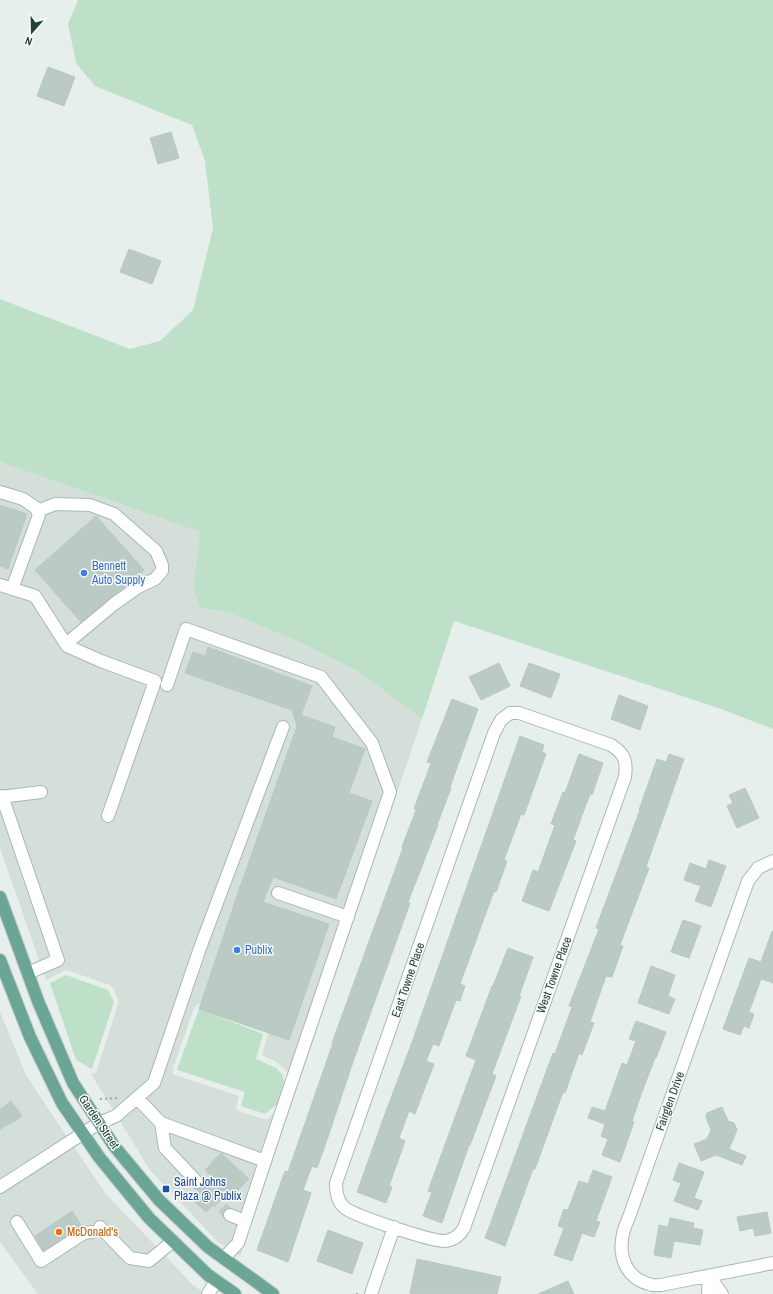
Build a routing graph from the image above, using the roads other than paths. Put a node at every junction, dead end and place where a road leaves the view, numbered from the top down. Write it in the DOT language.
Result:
graph roads {
  1 [pos="0,492"];
  2 [pos="38,511"];
  3 [pos="6,587"];
  4 [pos="66,644"];
  5 [pos="167,685"];
  6 [pos="519,713"];
  7 [pos="283,727"];
  8 [pos="41,792"];
  9 [pos="1,796"];
  10 [pos="108,816"];
  11 [pos="773,861"];
  12 [pos="278,893"];
  13 [pos="0,897"];
  14 [pos="348,917"];
  15 [pos="0,960"];
  16 [pos="28,973"];
  17 [pos="137,1098"];
  18 [pos="161,1123"];
  19 [pos="99,1124"];
  20 [pos="83,1134"];
  21 [pos="265,1161"];
  22 [pos="197,1182"];
  23 [pos="0,1186"];
  24 [pos="230,1215"];
  25 [pos="245,1220"];
  26 [pos="17,1222"];
  27 [pos="394,1227"];
  28 [pos="173,1241"];
  29 [pos="224,1258"];
  30 [pos="773,1263"];
  31 [pos="709,1276"];
  32 [pos="216,1281"];
  33 [pos="208,1294"];
  34 [pos="235,1294"];
  35 [pos="273,1294"];
  36 [pos="371,1294"];
  37 [pos="708,1294"];
  38 [pos="722,1294"];
  1 -- 2 [label="street"];
  2 -- 3 [label="street"];
  2 -- 4 [label="street"];
  3 -- 4 [label="street"];
  4 -- 10 [label="street"];
  5 -- 14 [label="street"];
  6 -- 27 [label="street, East Towne Place"];
  6 -- 27 [label="street, West Towne Place"];
  7 -- 17 [label="street"];
  8 -- 9 [label="street"];
  9 -- 16 [label="street"];
  11 -- 31 [label="street, Fairglen Drive"];
  12 -- 14 [label="street"];
  13 -- 16 [label="main road, Garden Street"];
  14 -- 21 [label="street"];
  15 -- 20 [label="main road, Garden Street"];
  16 -- 19 [label="main road, Garden Street"];
  17 -- 18 [label="street"];
  17 -- 19 [label="street"];
  18 -- 21 [label="street"];
  18 -- 22 [label="street"];
  19 -- 20 [label="street"];
  19 -- 29 [label="main road, Garden Street"];
  20 -- 23 [label="street"];
  20 -- 28 [label="main road, Garden Street"];
  21 -- 25 [label="street"];
  24 -- 25 [label="street"];
  25 -- 29 [label="street"];
  26 -- 28 [label="street"];
  27 -- 36 [label="street"];
  28 -- 32 [label="main road, Garden Street"];
  29 -- 35 [label="main road, Garden Street"];
  30 -- 31 [label="street, Fairglen Drive"];
  31 -- 37 [label="street"];
  31 -- 38 [label="street"];
  32 -- 33 [label="street"];
  32 -- 34 [label="main road, Garden Street"];
}
